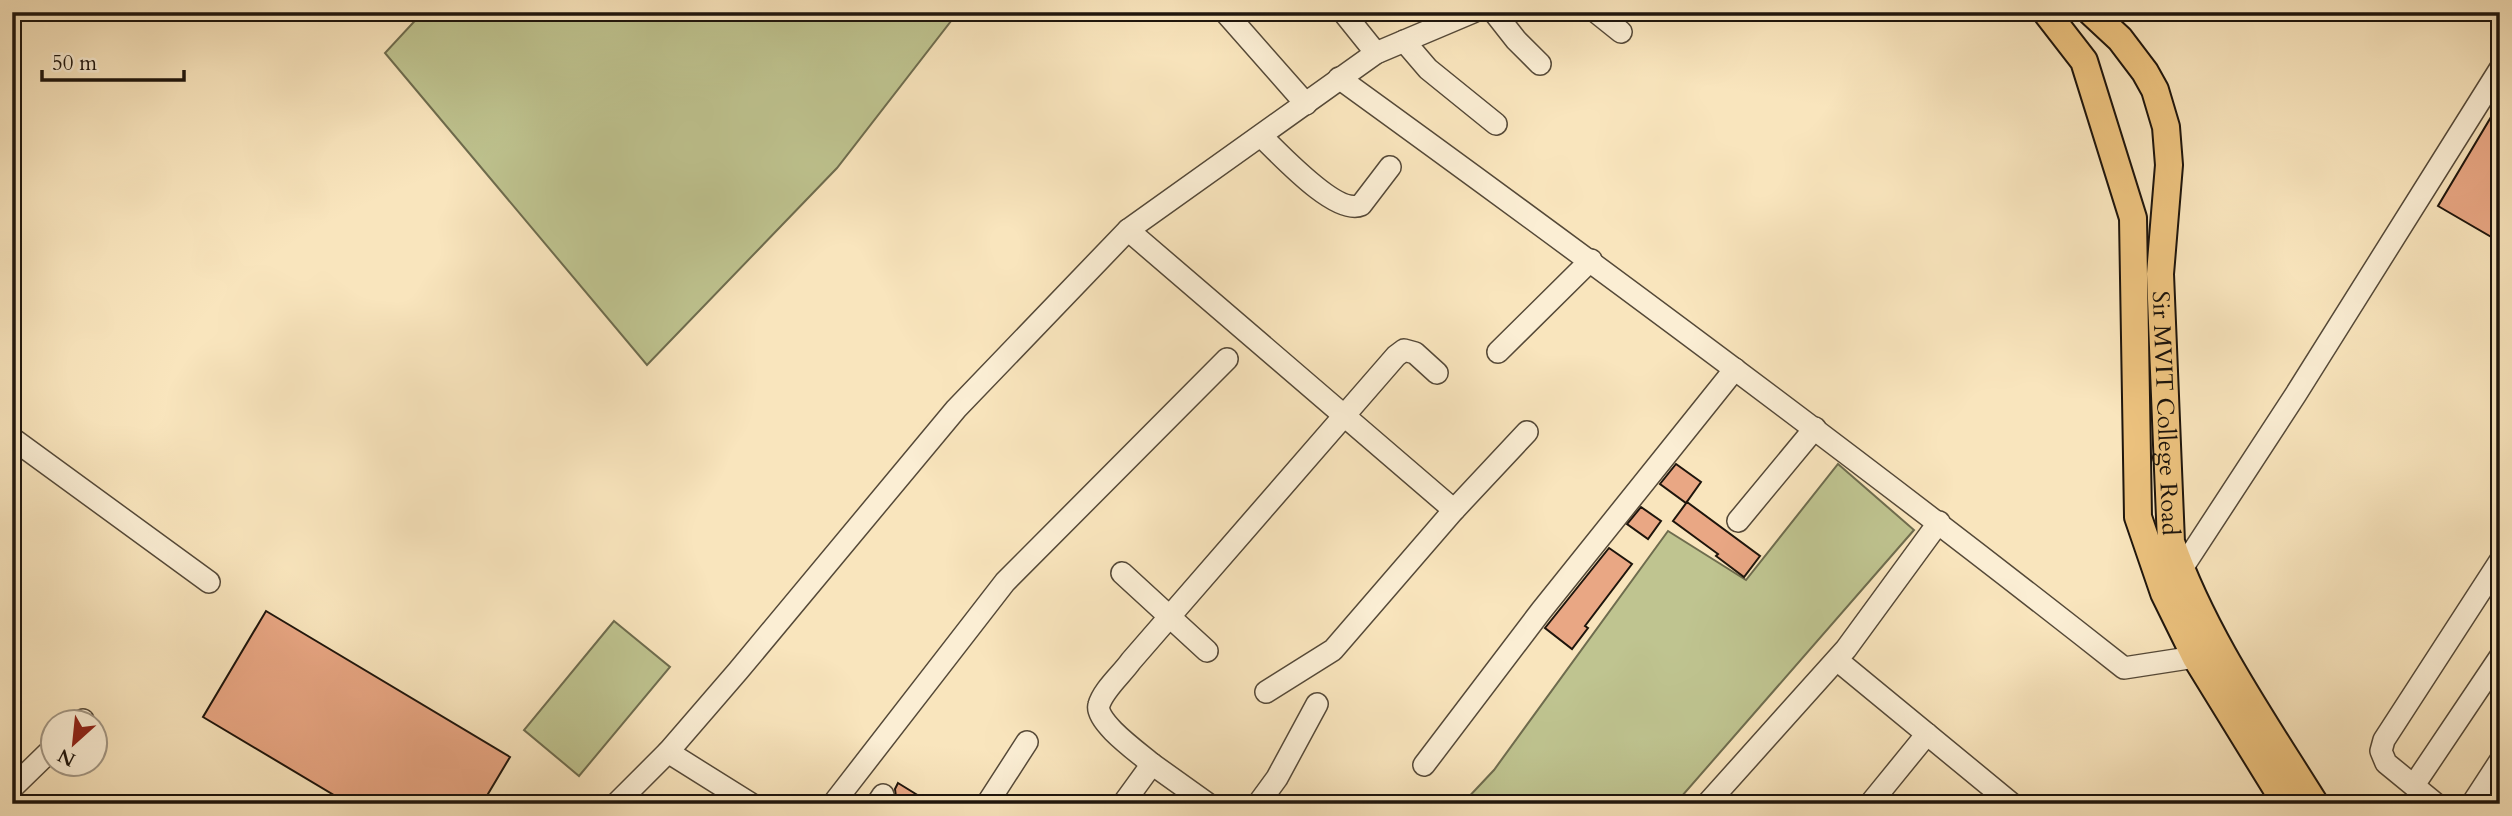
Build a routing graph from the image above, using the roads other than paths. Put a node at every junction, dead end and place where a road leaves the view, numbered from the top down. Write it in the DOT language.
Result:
graph roads {
  1 [pos="1225,12"];
  2 [pos="1343,12"];
  3 [pos="1473,12"];
  4 [pos="1494,12"];
  5 [pos="1596,12"];
  6 [pos="2046,12"];
  7 [pos="2091,12"];
  8 [pos="1621,32"];
  9 [pos="1404,41"];
  10 [pos="1376,53"];
  11 [pos="1540,64"];
  12 [pos="2500,69"];
  13 [pos="1339,78"];
  14 [pos="1306,104"];
  15 [pos="1496,124"];
  16 [pos="1261,136"];
  17 [pos="1390,167"];
  18 [pos="1128,230"];
  19 [pos="1591,260"];
  20 [pos="1499,352"];
  21 [pos="1227,359"];
  22 [pos="1735,369"];
  23 [pos="1437,373"];
  24 [pos="1345,416"];
  25 [pos="1815,428"];
  26 [pos="1527,432"];
  27 [pos="13,440"];
  28 [pos="1454,510"];
  29 [pos="1738,521"];
  30 [pos="1939,522"];
  31 [pos="2500,561"];
  32 [pos="2181,570"];
  33 [pos="1122,573"];
  34 [pos="209,582"];
  35 [pos="1170,617"];
  36 [pos="1207,651"];
  37 [pos="2208,655"];
  38 [pos="2500,657"];
  39 [pos="1837,660"];
  40 [pos="1266,692"];
  41 [pos="1317,704"];
  42 [pos="1927,734"];
  43 [pos="1027,742"];
  44 [pos="668,752"];
  45 [pos="2500,761"];
  46 [pos="38,763"];
  47 [pos="1152,764"];
  48 [pos="1424,765"];
  49 [pos="2414,785"];
  50 [pos="12,788"];
  51 [pos="2005,802"];
  52 [pos="616,804"];
  53 [pos="751,804"];
  54 [pos="833,804"];
  55 [pos="987,804"];
  56 [pos="1124,804"];
  57 [pos="1208,804"];
  58 [pos="1258,804"];
  59 [pos="1707,804"];
  60 [pos="1870,804"];
  61 [pos="2286,804"];
  62 [pos="2315,804"];
  63 [pos="2436,804"];
  64 [pos="2473,804"];
  1 -- 14 [label="street"];
  2 -- 10 [label="street"];
  3 -- 9 [label="street"];
  4 -- 11 [label="street"];
  5 -- 8 [label="street"];
  6 -- 37 [label="main road, Sir MVIT College Road"];
  7 -- 32 [label="main road, Sir MVIT College Road"];
  9 -- 10 [label="street"];
  9 -- 15 [label="street"];
  10 -- 13 [label="street"];
  12 -- 32 [label="street"];
  13 -- 14 [label="street"];
  13 -- 19 [label="street"];
  14 -- 16 [label="street"];
  16 -- 17 [label="street"];
  16 -- 18 [label="street"];
  18 -- 24 [label="street"];
  18 -- 44 [label="street"];
  19 -- 20 [label="street"];
  19 -- 22 [label="street"];
  21 -- 54 [label="street"];
  22 -- 25 [label="street"];
  22 -- 48 [label="street"];
  23 -- 24 [label="street"];
  24 -- 28 [label="street"];
  24 -- 35 [label="street"];
  25 -- 29 [label="street"];
  25 -- 30 [label="street"];
  26 -- 28 [label="street"];
  27 -- 34 [label="street"];
  28 -- 40 [label="street"];
  30 -- 37 [label="street"];
  30 -- 39 [label="street"];
  31 -- 49 [label="street"];
  32 -- 37 [label="main road, Sir MVIT College Road"];
  33 -- 35 [label="street"];
  35 -- 36 [label="street"];
  35 -- 47 [label="street"];
  37 -- 61 [label="main road, Sir MVIT College Road"];
  37 -- 62 [label="main road, Sir MVIT College Road"];
  38 -- 49 [label="street"];
  39 -- 42 [label="street"];
  39 -- 59 [label="street"];
  41 -- 58 [label="street"];
  42 -- 51 [label="street"];
  42 -- 60 [label="street"];
  43 -- 55 [label="street"];
  44 -- 52 [label="street"];
  44 -- 53 [label="street"];
  45 -- 64 [label="street"];
  46 -- 50 [label="street"];
  47 -- 56 [label="street"];
  47 -- 57 [label="street"];
  49 -- 63 [label="street"];
}
